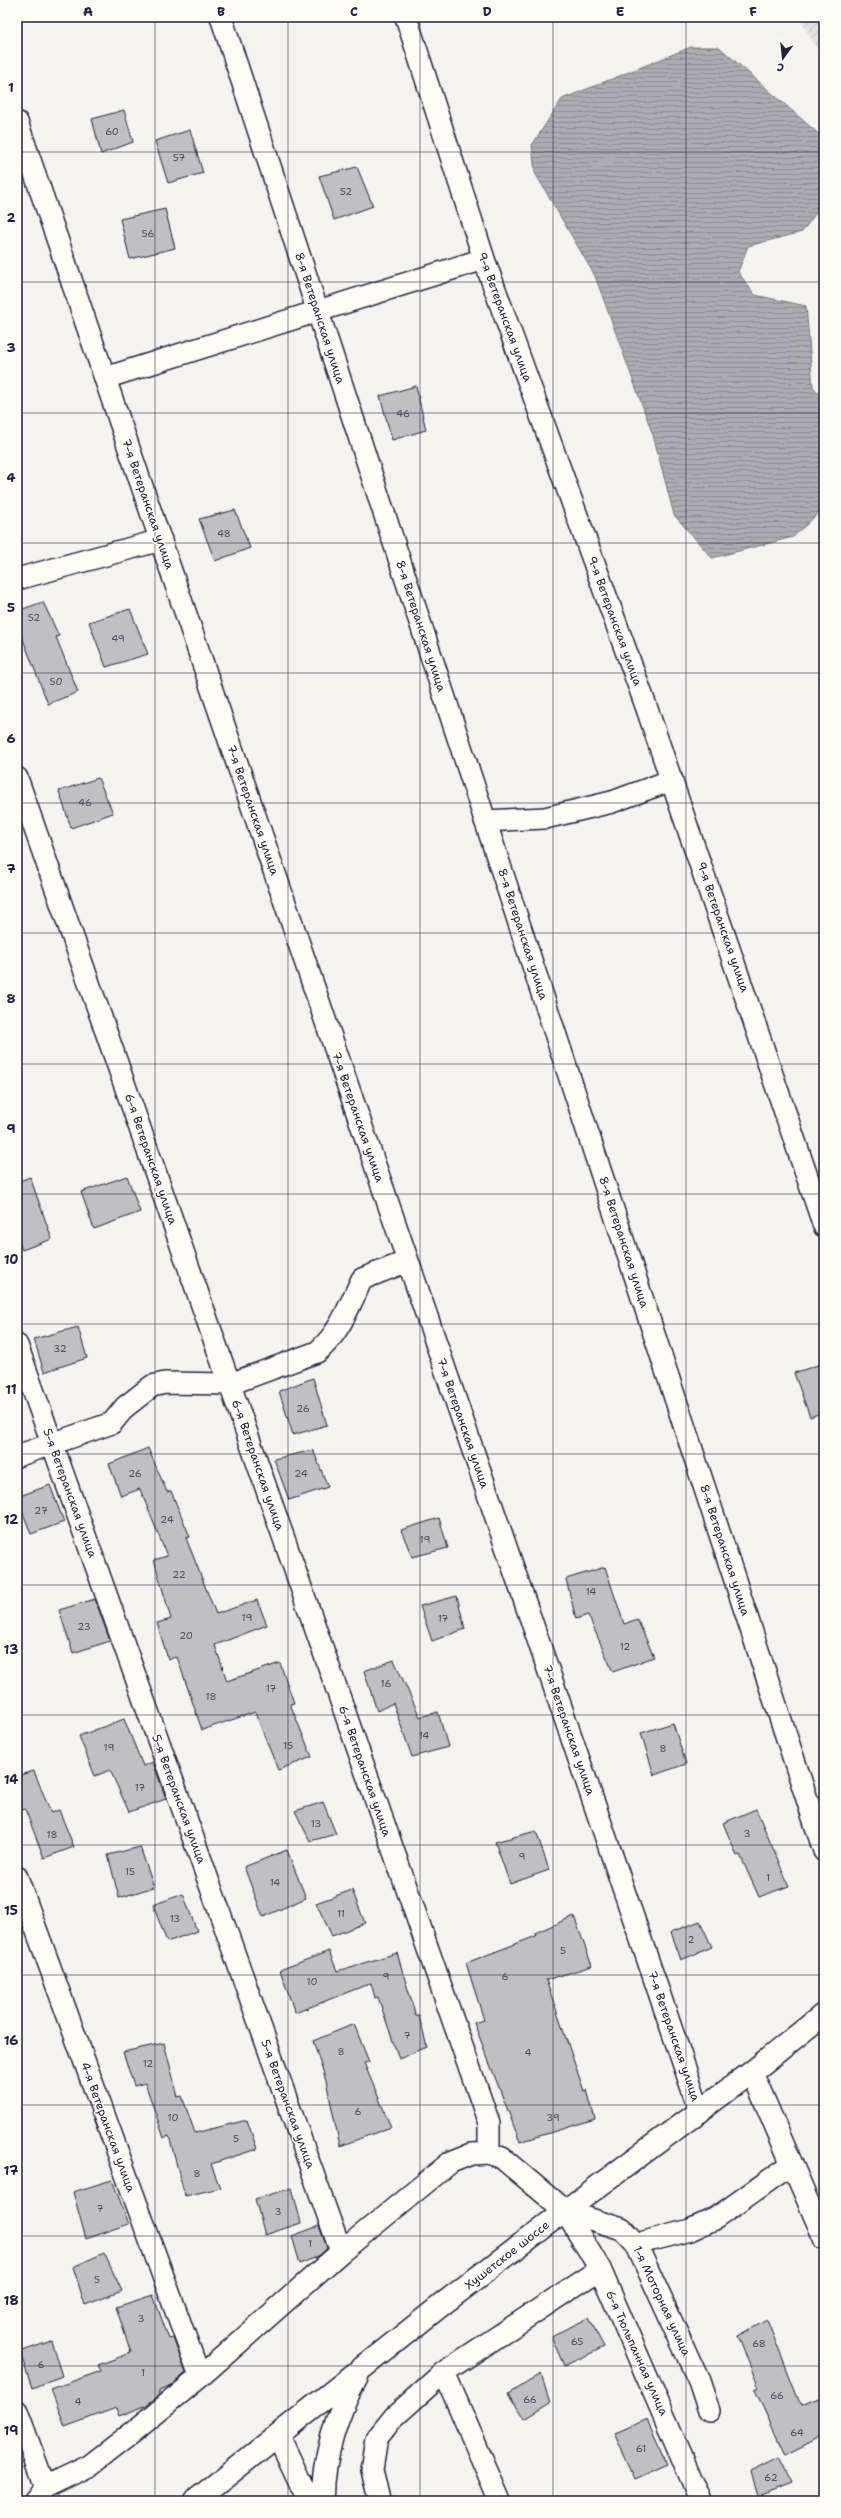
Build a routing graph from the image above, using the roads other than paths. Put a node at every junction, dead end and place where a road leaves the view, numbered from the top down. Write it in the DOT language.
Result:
graph roads {
  1 [pos="221,17"];
  2 [pos="406,17"];
  3 [pos="17,122"];
  4 [pos="484,259"];
  5 [pos="318,310"];
  6 [pos="105,378"];
  7 [pos="161,540"];
  8 [pos="17,579"];
  9 [pos="17,778"];
  10 [pos="672,780"];
  11 [pos="486,821"];
  12 [pos="824,1226"];
  13 [pos="408,1261"];
  14 [pos="17,1345"];
  15 [pos="230,1384"];
  16 [pos="52,1443"];
  17 [pos="17,1456"];
  18 [pos="824,1851"];
  19 [pos="17,1877"];
  20 [pos="824,2014"];
  21 [pos="752,2072"];
  22 [pos="700,2112"];
  23 [pos="489,2153"];
  24 [pos="792,2164"];
  25 [pos="565,2211"];
  26 [pos="824,2238"];
  27 [pos="636,2244"];
  28 [pos="341,2252"];
  29 [pos="600,2269"];
  30 [pos="359,2372"];
  31 [pos="444,2372"];
  32 [pos="200,2377"];
  33 [pos="17,2411"];
  34 [pos="709,2411"];
  35 [pos="278,2435"];
  36 [pos="39,2494"];
  37 [pos="195,2501"];
  38 [pos="309,2501"];
  39 [pos="323,2501"];
  40 [pos="379,2501"];
  41 [pos="500,2501"];
  42 [pos="701,2501"];
  1 -- 5 [label="street, 8-я Ветеранская улица"];
  2 -- 4 [label="street, 9-я Ветеранская улица"];
  3 -- 6 [label="street, 7-я Ветеранская улица"];
  4 -- 5 [label="street"];
  4 -- 10 [label="street, 9-я Ветеранская улица"];
  5 -- 6 [label="street"];
  5 -- 11 [label="street, 8-я Ветеранская улица"];
  6 -- 7 [label="street, 7-я Ветеранская улица"];
  7 -- 8 [label="street"];
  7 -- 13 [label="street, 7-я Ветеранская улица"];
  9 -- 15 [label="street, 6-я Ветеранская улица"];
  10 -- 11 [label="street"];
  10 -- 12 [label="street, 9-я Ветеранская улица"];
  11 -- 18 [label="street, 8-я Ветеранская улица"];
  13 -- 15 [label="street"];
  13 -- 22 [label="street, 7-я Ветеранская улица"];
  14 -- 16 [label="street, 5-я Ветеранская улица"];
  15 -- 16 [label="street"];
  15 -- 23 [label="street, 6-я Ветеранская улица"];
  16 -- 17 [label="street"];
  16 -- 28 [label="street, 5-я Ветеранская улица"];
  19 -- 32 [label="street, 4-я Ветеранская улица"];
  20 -- 21 [label="main road, Хушетское шоссе"];
  21 -- 22 [label="main road, Хушетское шоссе"];
  21 -- 24 [label="street"];
  22 -- 25 [label="main road, Хушетское шоссе"];
  23 -- 25 [label="street"];
  23 -- 28 [label="street"];
  24 -- 26 [label="street"];
  24 -- 27 [label="street"];
  25 -- 27 [label="street, 1-я Моторная улица"];
  25 -- 29 [label="street, 6-я Тюльпанная улица"];
  25 -- 30 [label="main road, Хушетское шоссе"];
  27 -- 34 [label="street, 1-я Моторная улица"];
  28 -- 32 [label="street"];
  29 -- 31 [label="street"];
  29 -- 42 [label="street, 6-я Тюльпанная улица"];
  30 -- 35 [label="main road, Хушетское шоссе"];
  30 -- 39 [label="main road"];
  31 -- 40 [label="street"];
  31 -- 41 [label="street"];
  32 -- 36 [label="street"];
  33 -- 36 [label="street"];
  35 -- 37 [label="main road, Хушетское шоссе"];
  35 -- 38 [label="main road"];
}
